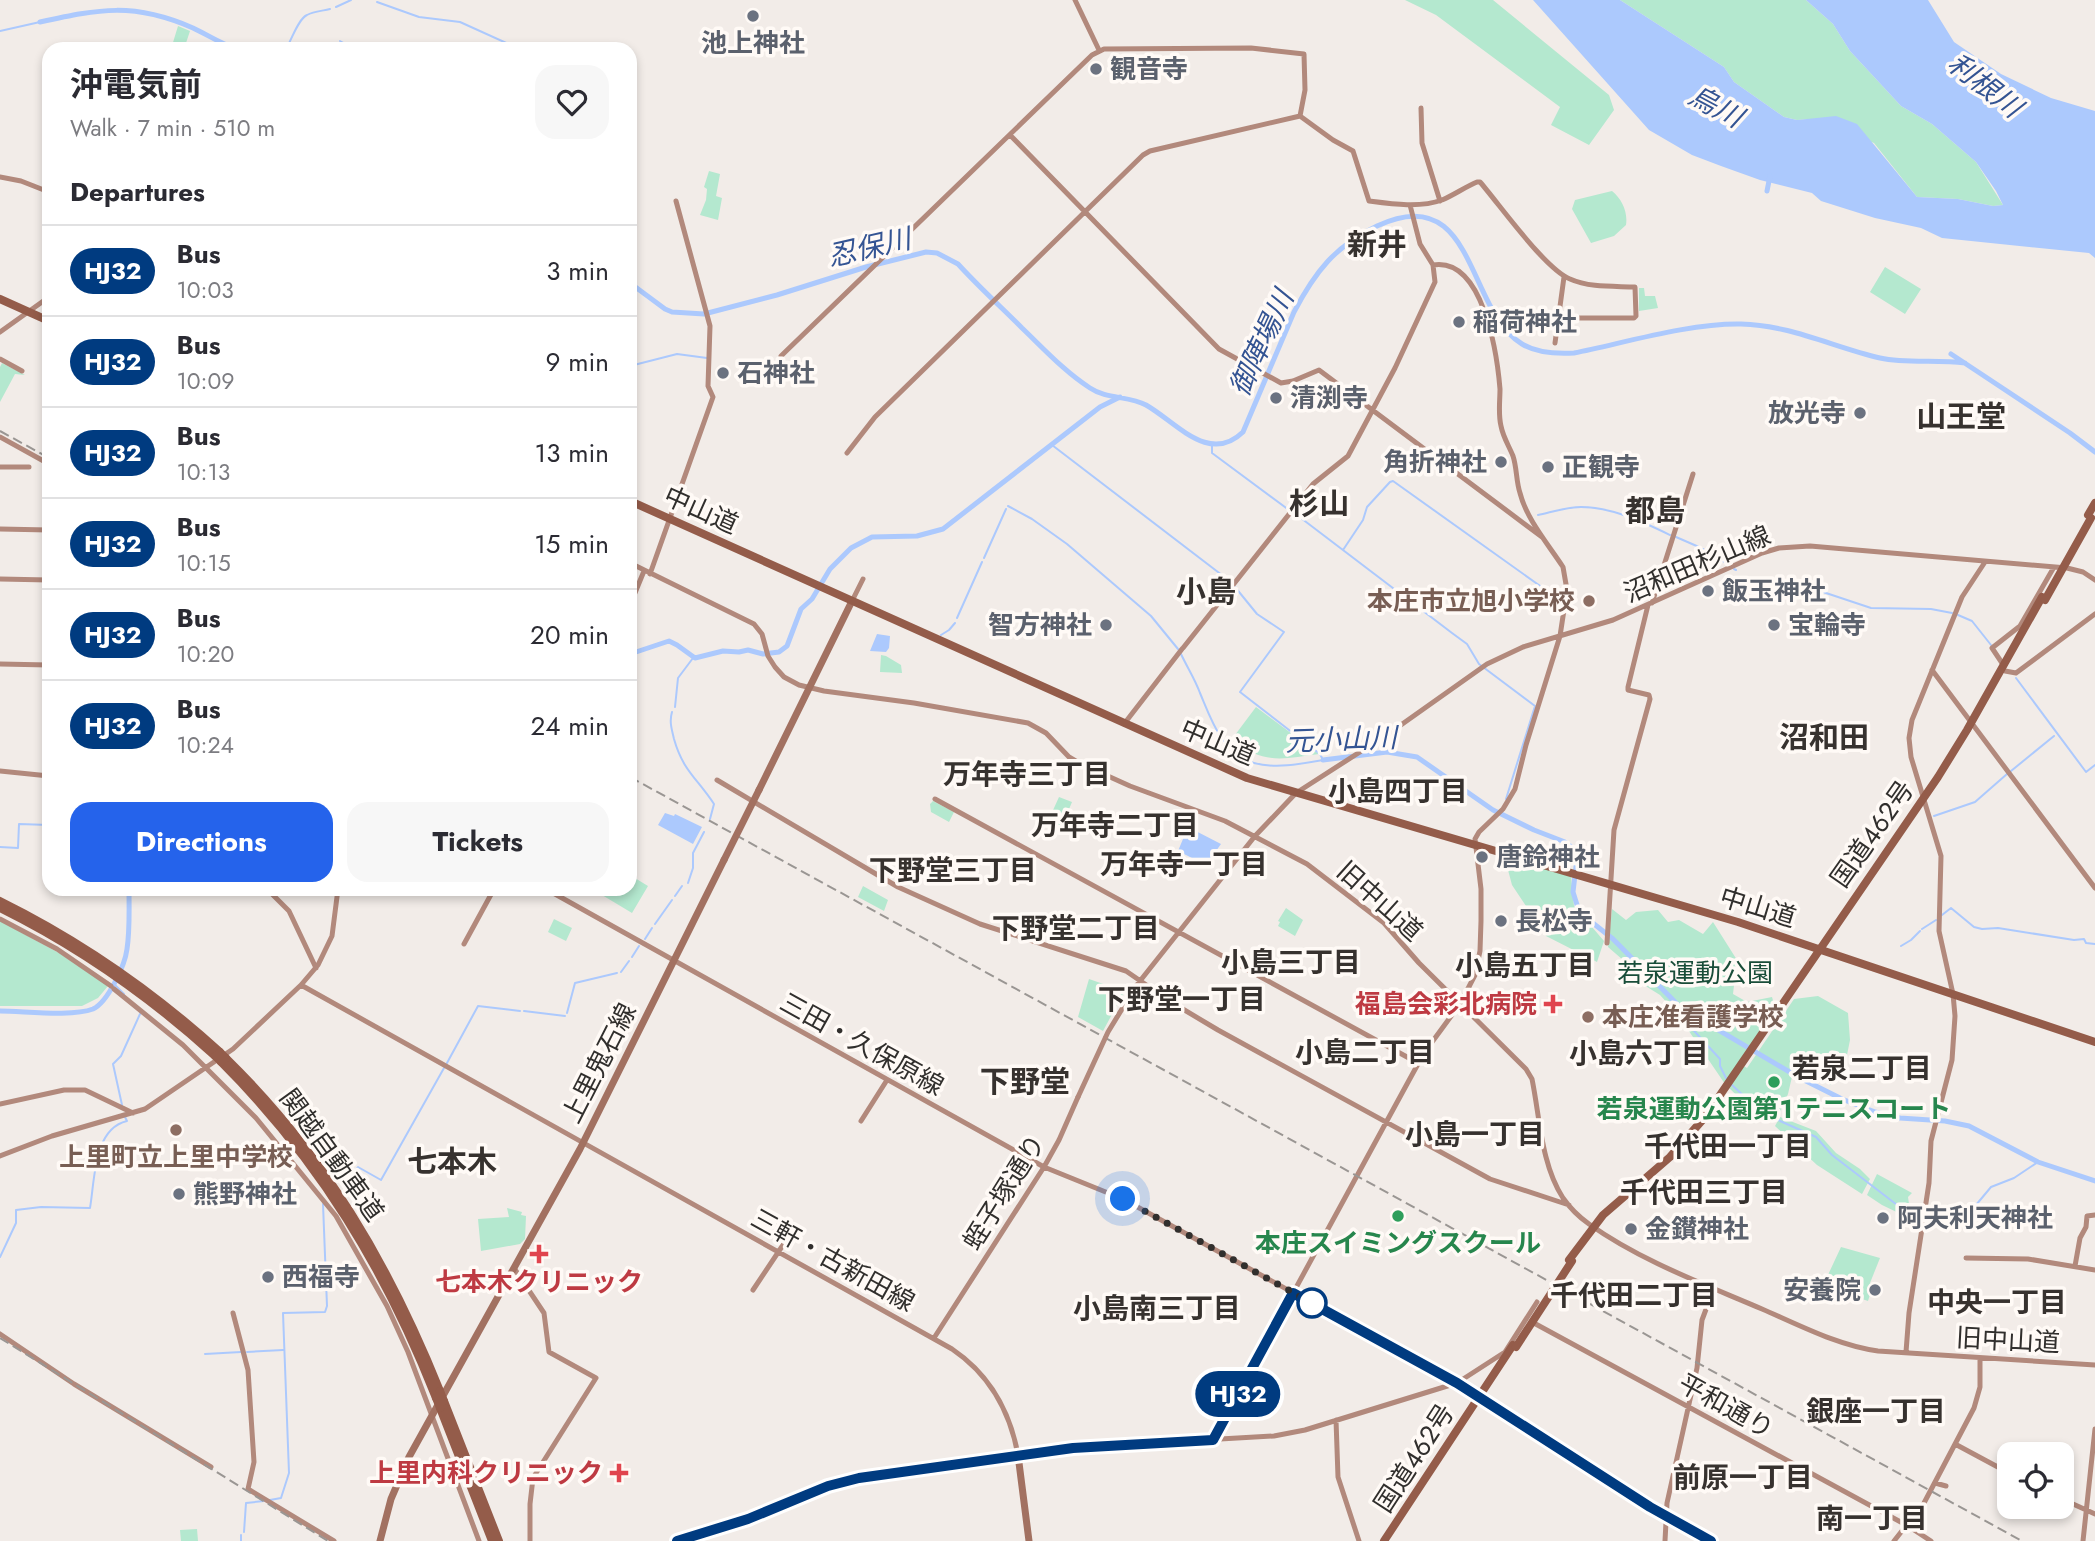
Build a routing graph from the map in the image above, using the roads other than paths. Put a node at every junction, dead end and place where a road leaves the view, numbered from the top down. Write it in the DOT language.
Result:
graph roads {
  1 [pos="1074,0"];
  2 [pos="1099,50"];
  3 [pos="1421,108"];
  4 [pos="1300,116"];
  5 [pos="1010,135"];
  6 [pos="0,177"];
  7 [pos="42,189"];
  8 [pos="676,201"];
  9 [pos="1440,201"];
  10 [pos="1410,205"];
  11 [pos="1086,212"];
  12 [pos="1433,265"];
  13 [pos="1564,277"];
  14 [pos="0,299"];
  15 [pos="42,302"];
  16 [pos="28,312"];
  17 [pos="1559,317"];
  18 [pos="42,318"];
  19 [pos="0,332"];
  20 [pos="1555,343"];
  21 [pos="781,356"];
  22 [pos="0,359"];
  23 [pos="22,371"];
  24 [pos="1373,411"];
  25 [pos="0,437"];
  26 [pos="847,453"];
  27 [pos="42,460"];
  28 [pos="0,467"];
  29 [pos="29,467"];
  30 [pos="1693,474"];
  31 [pos="2095,503"];
  32 [pos="637,504"];
  33 [pos="2091,514"];
  34 [pos="669,519"];
  35 [pos="0,529"];
  36 [pos="42,530"];
  37 [pos="1543,538"];
  38 [pos="1985,562"];
  39 [pos="637,567"];
  40 [pos="2054,567"];
  41 [pos="647,572"];
  42 [pos="0,579"];
  43 [pos="863,579"];
  44 [pos="42,580"];
  45 [pos="2095,580"];
  46 [pos="637,591"];
  47 [pos="852,601"];
  48 [pos="1650,604"];
  49 [pos="2095,614"];
  50 [pos="1560,636"];
  51 [pos="0,664"];
  52 [pos="42,664"];
  53 [pos="2004,668"];
  54 [pos="1932,670"];
  55 [pos="810,688"];
  56 [pos="1124,723"];
  57 [pos="1973,724"];
  58 [pos="0,771"];
  59 [pos="42,775"];
  60 [pos="717,780"];
  61 [pos="1296,793"];
  62 [pos="935,799"];
  63 [pos="1925,800"];
  64 [pos="1255,835"];
  65 [pos="1475,845"];
  66 [pos="1611,885"];
  67 [pos="2095,888"];
  68 [pos="274,896"];
  69 [pos="337,896"];
  70 [pos="490,896"];
  71 [pos="560,896"];
  72 [pos="0,901"];
  73 [pos="0,908"];
  74 [pos="0,919"];
  75 [pos="1179,933"];
  76 [pos="1606,943"];
  77 [pos="464,944"];
  78 [pos="1822,948"];
  79 [pos="674,960"];
  80 [pos="111,968"];
  81 [pos="316,968"];
  82 [pos="1138,983"];
  83 [pos="301,985"];
  84 [pos="1953,994"];
  85 [pos="1460,1003"];
  86 [pos="2095,1042"];
  87 [pos="1418,1063"];
  88 [pos="207,1067"];
  89 [pos="887,1080"];
  90 [pos="0,1104"];
  91 [pos="134,1113"];
  92 [pos="861,1121"];
  93 [pos="1386,1122"];
  94 [pos="583,1142"];
  95 [pos="0,1156"];
  96 [pos="1044,1167"];
  97 [pos="1569,1205"];
  98 [pos="2095,1215"];
  99 [pos="1595,1228"];
  100 [pos="789,1236"];
  101 [pos="1580,1238"];
  102 [pos="778,1252"];
  103 [pos="1966,1258"];
  104 [pos="1568,1262"];
  105 [pos="2075,1266"];
  106 [pos="514,1268"];
  107 [pos="2095,1270"];
  108 [pos="1714,1288"];
  109 [pos="753,1290"];
  110 [pos="1293,1293"];
  111 [pos="1537,1302"];
  112 [pos="233,1313"];
  113 [pos="1527,1318"];
  114 [pos="0,1334"];
  115 [pos="934,1338"];
  116 [pos="1906,1352"];
  117 [pos="1980,1357"];
  118 [pos="2095,1365"];
  119 [pos="1457,1383"];
  120 [pos="1480,1398"];
  121 [pos="440,1400"];
  122 [pos="1688,1407"];
  123 [pos="432,1414"];
  124 [pos="1336,1420"];
  125 [pos="2095,1429"];
  126 [pos="1213,1440"];
  127 [pos="1955,1444"];
  128 [pos="1018,1455"];
  129 [pos="211,1467"];
  130 [pos="1997,1467"];
  131 [pos="1936,1481"];
  132 [pos="1946,1486"];
  133 [pos="2074,1505"];
  134 [pos="2087,1512"];
  135 [pos="2095,1514"];
  136 [pos="1666,1516"];
  137 [pos="1908,1526"];
  138 [pos="334,1541"];
  139 [pos="380,1541"];
  140 [pos="480,1541"];
  141 [pos="492,1541"];
  142 [pos="499,1541"];
  143 [pos="530,1541"];
  144 [pos="677,1541"];
  145 [pos="1030,1541"];
  146 [pos="1359,1541"];
  147 [pos="1386,1541"];
  148 [pos="1665,1541"];
  149 [pos="1711,1541"];
  150 [pos="1894,1541"];
  151 [pos="1931,1541"];
  152 [pos="2083,1541"];
  1 -- 2 [label="street"];
  2 -- 4 [label="street"];
  2 -- 5 [label="street"];
  3 -- 9 [label="street"];
  4 -- 10 [label="street"];
  4 -- 11 [label="street"];
  5 -- 11 [label="street"];
  5 -- 21 [label="street"];
  6 -- 7 [label="street"];
  8 -- 34 [label="street"];
  9 -- 10 [label="street"];
  9 -- 13 [label="street"];
  10 -- 12 [label="street"];
  11 -- 24 [label="street"];
  11 -- 26 [label="street"];
  12 -- 24 [label="street"];
  12 -- 37 [label="street"];
  13 -- 17 [label="street"];
  13 -- 17 [label="street"];
  14 -- 16 [label="highway"];
  15 -- 16 [label="street"];
  16 -- 18 [label="highway"];
  16 -- 19 [label="street"];
  17 -- 20 [label="street"];
  22 -- 23 [label="street"];
  24 -- 37 [label="street"];
  24 -- 56 [label="street"];
  25 -- 27 [label="street"];
  28 -- 29 [label="street"];
  30 -- 48 [label="street"];
  31 -- 33 [label="highway, 国道462号"];
  32 -- 34 [label="highway, 中山道"];
  33 -- 53 [label="highway, 国道462号, bridge"];
  34 -- 41 [label="street"];
  34 -- 47 [label="highway, 中山道"];
  35 -- 36 [label="street"];
  37 -- 50 [label="street"];
  38 -- 40 [label="street, 沼和田杉山線"];
  38 -- 48 [label="street, 沼和田杉山線"];
  38 -- 54 [label="street"];
  39 -- 41 [label="street, 旧中山道"];
  40 -- 45 [label="street, 沼和田杉山線"];
  40 -- 53 [label="street"];
  41 -- 46 [label="street"];
  41 -- 55 [label="street, 旧中山道"];
  42 -- 44 [label="street"];
  43 -- 47 [label="street"];
  47 -- 55 [label="main road, 上里鬼石線"];
  47 -- 56 [label="highway, 中山道"];
  48 -- 50 [label="street, 沼和田杉山線"];
  48 -- 66 [label="street"];
  49 -- 53 [label="street"];
  50 -- 61 [label="street, 沼和田杉山線"];
  50 -- 65 [label="street"];
  51 -- 52 [label="street"];
  53 -- 57 [label="highway, 国道462号"];
  54 -- 57 [label="street"];
  54 -- 63 [label="street"];
  55 -- 64 [label="street, 旧中山道"];
  55 -- 79 [label="main road, 上里鬼石線, bridge"];
  56 -- 61 [label="highway, 中山道"];
  57 -- 63 [label="highway, 国道462号"];
  57 -- 67 [label="street"];
  58 -- 59 [label="street"];
  60 -- 82 [label="street"];
  61 -- 64 [label="street, 蛭子塚通り"];
  61 -- 65 [label="highway, 中山道"];
  62 -- 75 [label="street"];
  63 -- 78 [label="highway, 国道462号"];
  63 -- 84 [label="street"];
  64 -- 75 [label="street, 蛭子塚通り"];
  64 -- 85 [label="street, 旧中山道"];
  65 -- 66 [label="highway, 中山道"];
  65 -- 85 [label="street"];
  66 -- 76 [label="street"];
  66 -- 78 [label="highway, 中山道"];
  68 -- 81 [label="street"];
  69 -- 81 [label="street"];
  70 -- 77 [label="street"];
  71 -- 79 [label="street, 三田・久保原線"];
  72 -- 80 [label="highway, 関越自動車道"];
  73 -- 80 [label="highway, 関越自動車道"];
  74 -- 88 [label="street"];
  75 -- 82 [label="street, 蛭子塚通り"];
  75 -- 87 [label="street"];
  78 -- 84 [label="highway, 中山道"];
  78 -- 99 [label="highway, 国道462号"];
  79 -- 89 [label="street, 三田・久保原線"];
  79 -- 94 [label="main road, 上里鬼石線"];
  80 -- 121 [label="highway, 関越自動車道"];
  81 -- 83 [label="street"];
  82 -- 93 [label="street"];
  82 -- 96 [label="street, 蛭子塚通り, bridge"];
  83 -- 88 [label="street"];
  83 -- 94 [label="street, 三軒・古新田線"];
  84 -- 86 [label="highway, 中山道"];
  84 -- 116 [label="street"];
  85 -- 87 [label="street"];
  85 -- 97 [label="street, 旧中山道"];
  87 -- 93 [label="street"];
  88 -- 91 [label="street"];
  88 -- 123 [label="street"];
  89 -- 92 [label="street"];
  89 -- 96 [label="street, 三田・久保原線"];
  90 -- 91 [label="street"];
  91 -- 95 [label="street"];
  93 -- 97 [label="street"];
  93 -- 110 [label="street"];
  94 -- 102 [label="street, 三軒・古新田線"];
  94 -- 106 [label="main road, 上里鬼石線"];
  96 -- 110 [label="street, 三田・久保原線"];
  96 -- 115 [label="street, 蛭子塚通り"];
  97 -- 99 [label="street, 旧中山道"];
  98 -- 105 [label="street"];
  99 -- 104 [label="highway, 国道462号"];
  99 -- 108 [label="street, 旧中山道"];
  100 -- 102 [label="street"];
  101 -- 104 [label="street"];
  102 -- 109 [label="street"];
  102 -- 115 [label="street, 三軒・古新田線"];
  103 -- 105 [label="street"];
  104 -- 120 [label="highway, 国道462号, bridge"];
  105 -- 107 [label="street"];
  106 -- 123 [label="main road, 上里鬼石線"];
  106 -- 143 [label="street"];
  108 -- 116 [label="street, 旧中山道"];
  108 -- 122 [label="street"];
  110 -- 119 [label="street, 三田・久保原線"];
  110 -- 126 [label="street"];
  111 -- 113 [label="street"];
  112 -- 138 [label="street"];
  113 -- 119 [label="street"];
  113 -- 122 [label="street, 平和通り"];
  114 -- 129 [label="street"];
  115 -- 128 [label="street, 三軒・古新田線"];
  116 -- 117 [label="street, 旧中山道"];
  117 -- 118 [label="street, 旧中山道"];
  117 -- 127 [label="street"];
  119 -- 120 [label="street, 三田・久保原線"];
  119 -- 124 [label="street"];
  120 -- 136 [label="street, 三田・久保原線"];
  120 -- 147 [label="highway, 国道462号"];
  121 -- 141 [label="highway, 関越自動車道"];
  121 -- 142 [label="highway, 関越自動車道"];
  122 -- 136 [label="street"];
  122 -- 137 [label="street, 平和通り"];
  123 -- 139 [label="main road, 上里鬼石線"];
  123 -- 140 [label="street"];
  124 -- 126 [label="street"];
  124 -- 146 [label="street"];
  125 -- 134 [label="street"];
  126 -- 128 [label="street"];
  127 -- 130 [label="street"];
  127 -- 131 [label="street"];
  128 -- 144 [label="main road"];
  128 -- 145 [label="main road"];
  131 -- 132 [label="street"];
  131 -- 137 [label="street"];
  133 -- 134 [label="street"];
  134 -- 135 [label="street"];
  134 -- 152 [label="street"];
  136 -- 148 [label="street"];
  136 -- 149 [label="street, 三田・久保原線"];
  137 -- 150 [label="street"];
  137 -- 151 [label="street, 平和通り"];
}
